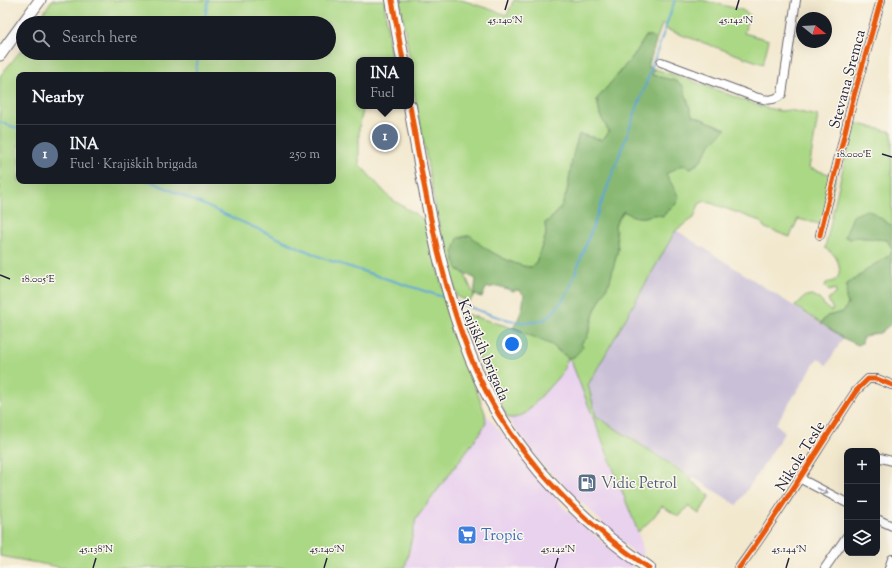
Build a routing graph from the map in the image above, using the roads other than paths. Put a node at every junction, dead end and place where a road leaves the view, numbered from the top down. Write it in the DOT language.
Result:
graph roads {
  1 [pos="40,0"];
  2 [pos="392,0"];
  3 [pos="796,0"];
  4 [pos="881,0"];
  5 [pos="28,16"];
  6 [pos="16,33"];
  7 [pos="0,55"];
  8 [pos="402,57"];
  9 [pos="660,62"];
  10 [pos="410,109"];
  11 [pos="820,235"];
  12 [pos="892,385"];
  13 [pos="880,457"];
  14 [pos="892,462"];
  15 [pos="799,478"];
  16 [pos="844,501"];
  17 [pos="879,520"];
  18 [pos="892,526"];
  19 [pos="844,540"];
  20 [pos="892,559"];
  21 [pos="649,568"];
  22 [pos="739,568"];
  23 [pos="825,568"];
  24 [pos="889,568"];
  1 -- 5 [label="street"];
  2 -- 8 [label="main road"];
  3 -- 9 [label="street"];
  4 -- 11 [label="street, Stevana Sremca"];
  6 -- 7 [label="street"];
  10 -- 21 [label="main road, Krajiških brigada"];
  12 -- 15 [label="street, Nikole Tesle"];
  13 -- 14 [label="street"];
  15 -- 16 [label="street, one-way"];
  15 -- 22 [label="street, Nikole Tesle"];
  17 -- 18 [label="street"];
  19 -- 23 [label="street"];
  20 -- 24 [label="street"];
}
